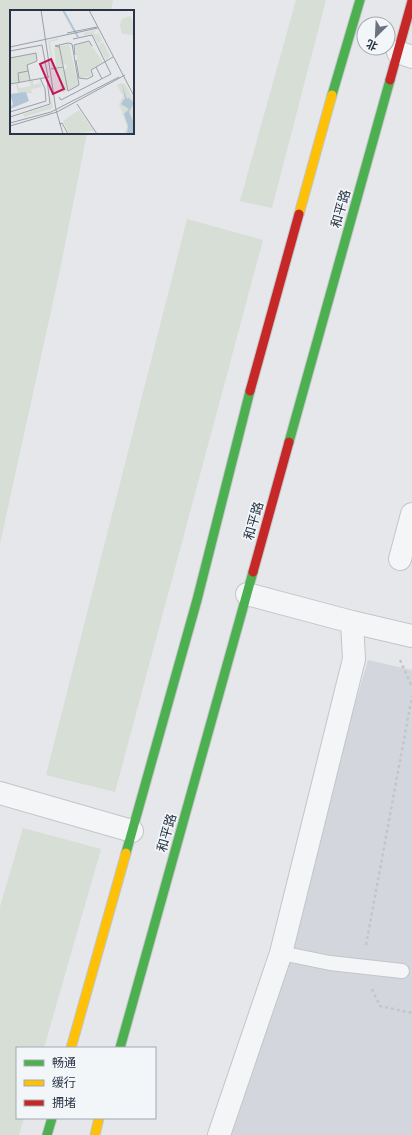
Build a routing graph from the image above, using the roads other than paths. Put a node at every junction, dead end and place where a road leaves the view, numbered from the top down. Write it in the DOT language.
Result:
graph roads {
  1 [pos="360,0"];
  2 [pos="412,1"];
  3 [pos="405,55"];
  4 [pos="412,514"];
  5 [pos="400,559"];
  6 [pos="247,594"];
  7 [pos="352,622"];
  8 [pos="412,636"];
  9 [pos="0,792"];
  10 [pos="132,831"];
  11 [pos="281,953"];
  12 [pos="402,971"];
  13 [pos="71,1047"];
  14 [pos="120,1047"];
  15 [pos="52,1119"];
  16 [pos="100,1119"];
  17 [pos="47,1135"];
  18 [pos="95,1135"];
  19 [pos="219,1135"];
  1 -- 10 [label="street"];
  2 -- 3 [label="street, 和平路"];
  3 -- 6 [label="street, 和平路"];
  4 -- 5 [label="street"];
  6 -- 7 [label="street"];
  6 -- 14 [label="street, 和平路"];
  7 -- 8 [label="street"];
  7 -- 11 [label="street"];
  9 -- 10 [label="street"];
  10 -- 13 [label="street"];
  11 -- 12 [label="lane"];
  11 -- 19 [label="street"];
  15 -- 17 [label="street"];
  16 -- 18 [label="street"];
}
